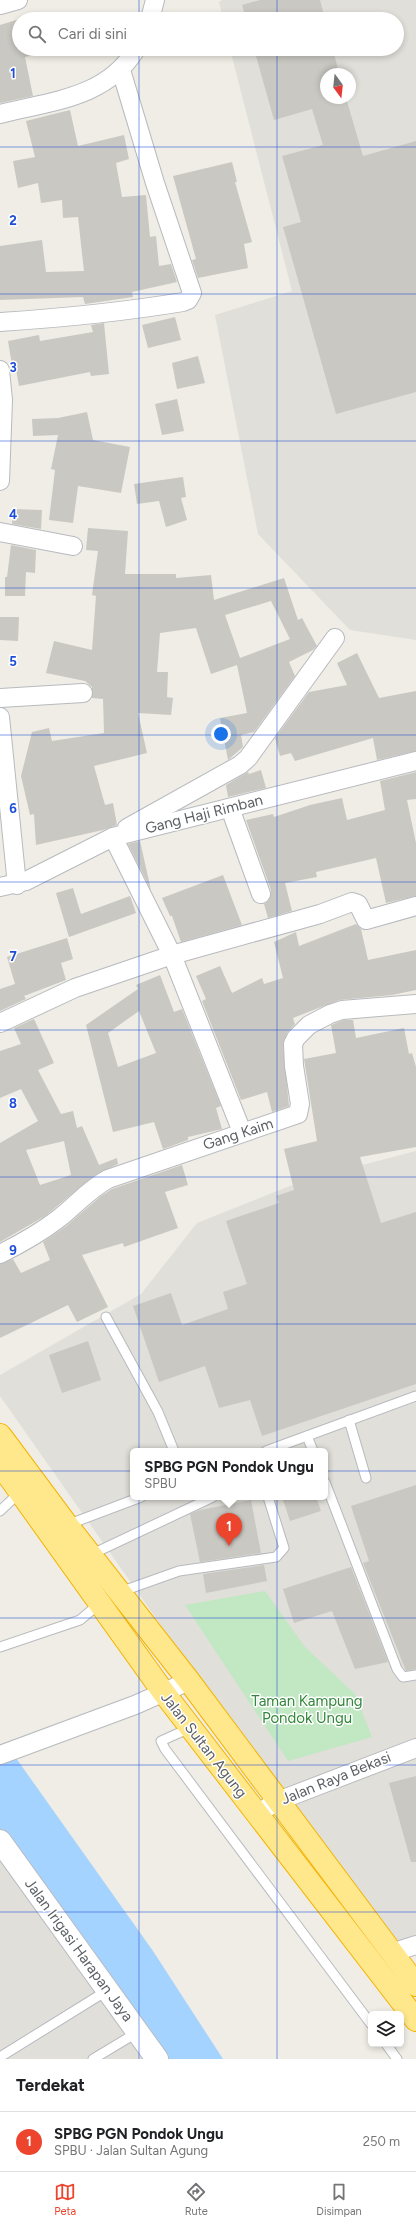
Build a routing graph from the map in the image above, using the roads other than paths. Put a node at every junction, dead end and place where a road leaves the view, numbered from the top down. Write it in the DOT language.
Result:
graph roads {
  1 [pos="18,0"];
  2 [pos="0,4"];
  3 [pos="131,56"];
  4 [pos="121,70"];
  5 [pos="0,114"];
  6 [pos="0,322"];
  7 [pos="0,370"];
  8 [pos="0,481"];
  9 [pos="0,532"];
  10 [pos="73,546"];
  11 [pos="335,638"];
  12 [pos="83,693"];
  13 [pos="0,698"];
  14 [pos="0,718"];
  15 [pos="416,761"];
  16 [pos="230,808"];
  17 [pos="113,837"];
  18 [pos="9,886"];
  19 [pos="261,894"];
  20 [pos="416,906"];
  21 [pos="172,955"];
  22 [pos="416,1004"];
  23 [pos="0,1023"];
  24 [pos="242,1132"];
  25 [pos="0,1254"];
  26 [pos="106,1317"];
  27 [pos="416,1396"];
  28 [pos="349,1420"];
  29 [pos="0,1435"];
  30 [pos="307,1436"];
  31 [pos="173,1448"];
  32 [pos="274,1448"];
  33 [pos="312,1448"];
  34 [pos="0,1464"];
  35 [pos="366,1478"];
  36 [pos="328,1490"];
  37 [pos="21,1491"];
  38 [pos="134,1500"];
  39 [pos="207,1500"];
  40 [pos="269,1500"];
  41 [pos="0,1511"];
  42 [pos="59,1530"];
  43 [pos="90,1555"];
  44 [pos="110,1598"];
  45 [pos="0,1647"];
  46 [pos="416,1675"];
  47 [pos="189,1680"];
  48 [pos="164,1693"];
  49 [pos="190,1728"];
  50 [pos="416,1748"];
  51 [pos="0,1755"];
  52 [pos="278,1801"];
  53 [pos="258,1813"];
  54 [pos="0,1841"];
  55 [pos="416,1945"];
  56 [pos="392,1953"];
  57 [pos="416,1985"];
  58 [pos="108,1990"];
  59 [pos="368,2020"];
  60 [pos="416,2020"];
  61 [pos="138,2032"];
  62 [pos="388,2047"];
  63 [pos="0,2057"];
  64 [pos="93,2059"];
  65 [pos="157,2059"];
  66 [pos="397,2059"];
  1 -- 2 [label="street"];
  3 -- 4 [label="street"];
  4 -- 5 [label="street"];
  4 -- 6 [label="street"];
  7 -- 8 [label="street"];
  9 -- 10 [label="street"];
  11 -- 17 [label="street"];
  12 -- 13 [label="street"];
  14 -- 18 [label="street"];
  15 -- 16 [label="street, Gang Haji Rimban"];
  16 -- 17 [label="street, Gang Haji Rimban"];
  16 -- 19 [label="street"];
  17 -- 18 [label="street, Gang Haji Rimban"];
  17 -- 21 [label="street"];
  20 -- 21 [label="street"];
  21 -- 23 [label="street"];
  21 -- 24 [label="street"];
  22 -- 24 [label="street, Gang Kaim"];
  24 -- 25 [label="street, Gang Kaim"];
  26 -- 31 [label="lane"];
  27 -- 28 [label="lane"];
  28 -- 30 [label="lane"];
  28 -- 35 [label="lane"];
  29 -- 42 [label="highway, Jalan Sultan Agung"];
  30 -- 32 [label="lane"];
  30 -- 33 [label="lane"];
  34 -- 37 [label="highway, Jalan Sultan Agung"];
  36 -- 46 [label="lane"];
  37 -- 41 [label="lane"];
  37 -- 42 [label="highway, Jalan Sultan Agung"];
  38 -- 42 [label="lane"];
  39 -- 43 [label="lane"];
  40 -- 44 [label="lane"];
  42 -- 43 [label="highway, Jalan Sultan Agung"];
  42 -- 44 [label="highway, Jalan Sultan Agung"];
  43 -- 44 [label="highway, Jalan Sultan Agung"];
  44 -- 45 [label="lane"];
  44 -- 47 [label="highway, Jalan Sultan Agung"];
  44 -- 48 [label="highway, Jalan Sultan Agung"];
  47 -- 48 [label="street"];
  47 -- 52 [label="highway, Jalan Sultan Agung"];
  48 -- 49 [label="highway, Jalan Sultan Agung"];
  48 -- 51 [label="street"];
  49 -- 53 [label="highway, Jalan Sultan Agung"];
  49 -- 59 [label="lane"];
  50 -- 52 [label="street, Jalan Raya Bekasi"];
  52 -- 53 [label="street, Jalan Raya Bekasi"];
  52 -- 56 [label="highway, Jalan Sultan Agung"];
  53 -- 60 [label="highway, Jalan Sultan Agung"];
  54 -- 58 [label="street, Jalan Irigasi Harapan Jaya"];
  55 -- 56 [label="street"];
  56 -- 57 [label="highway, Jalan Sultan Agung"];
  58 -- 61 [label="street, Jalan Irigasi Harapan Jaya"];
  58 -- 63 [label="lane"];
  61 -- 64 [label="lane"];
  61 -- 65 [label="street, Jalan Irigasi Harapan Jaya"];
  62 -- 66 [label="lane"];
}
